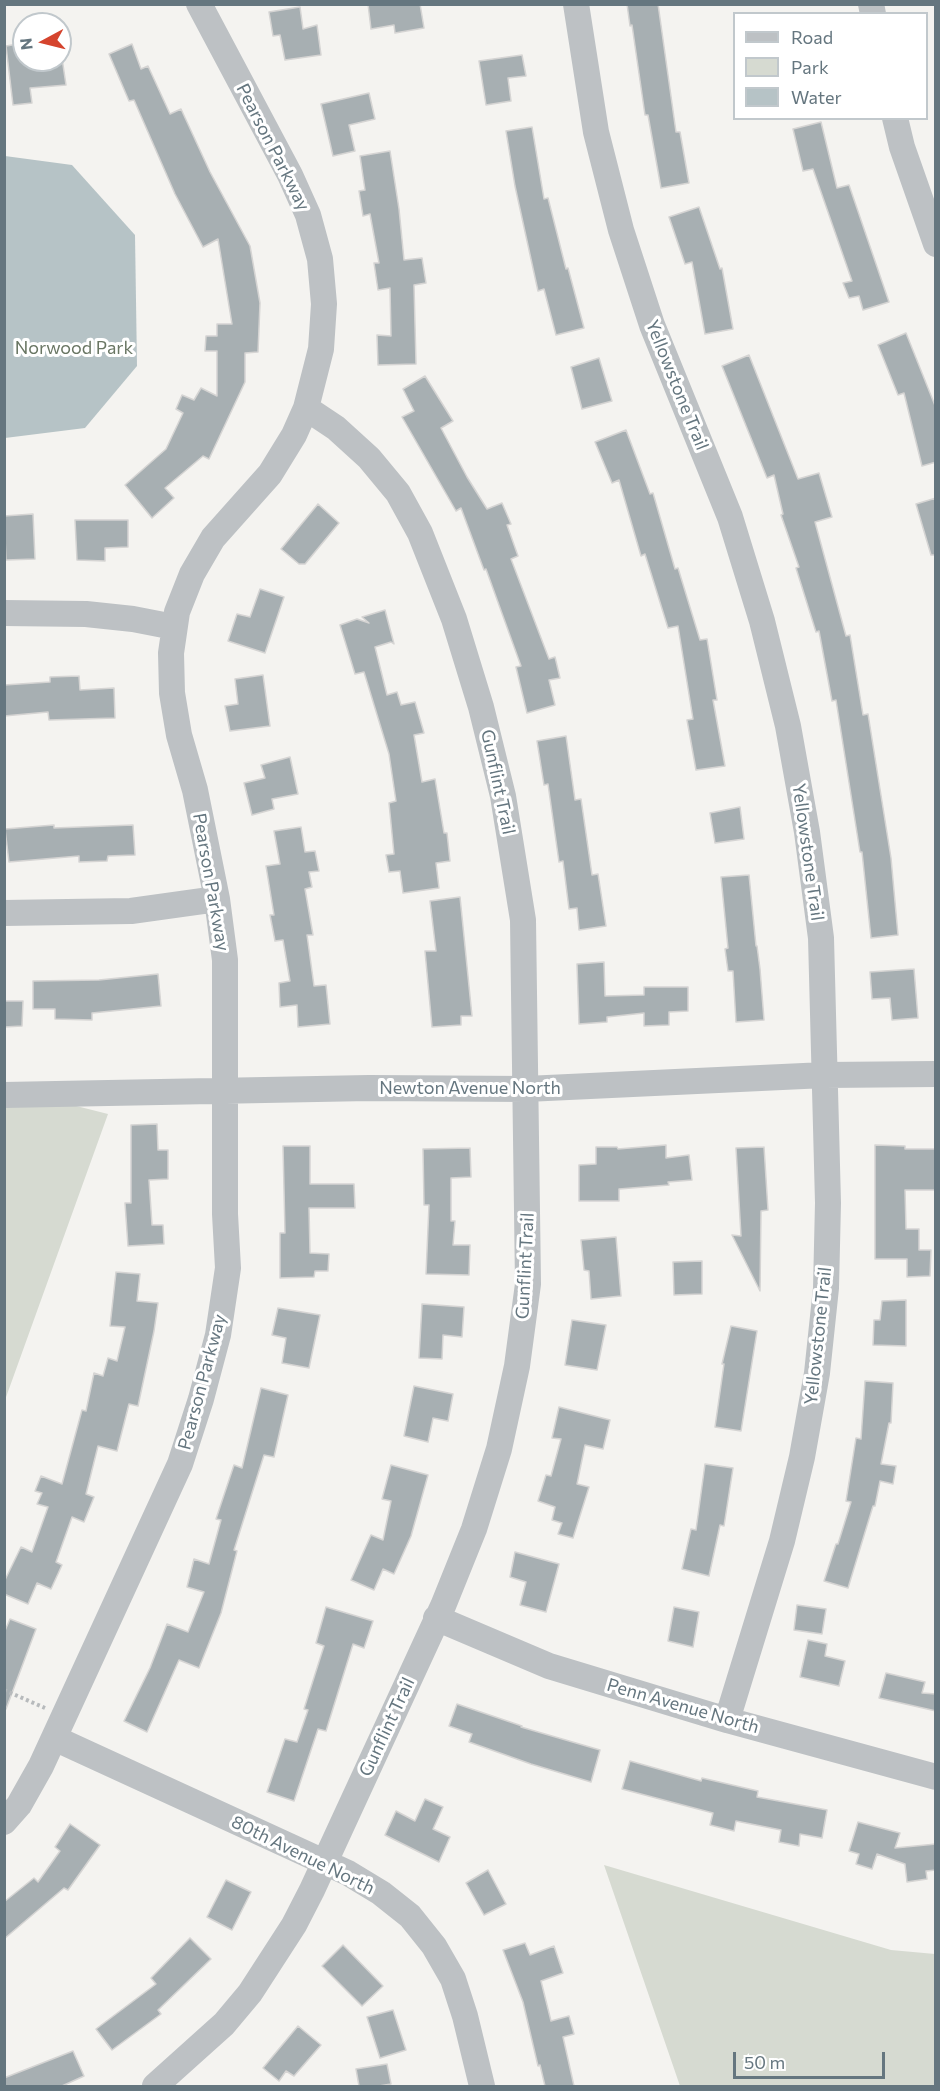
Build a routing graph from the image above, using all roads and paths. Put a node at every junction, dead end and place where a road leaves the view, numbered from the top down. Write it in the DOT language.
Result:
graph roads {
  1 [pos="199,4"];
  2 [pos="576,4"];
  3 [pos="895,120"];
  4 [pos="936,244"];
  5 [pos="306,408"];
  6 [pos="4,613"];
  7 [pos="174,627"];
  8 [pos="218,899"];
  9 [pos="4,913"];
  10 [pos="936,1074"];
  11 [pos="825,1075"];
  12 [pos="526,1089"];
  13 [pos="226,1090"];
  14 [pos="4,1095"];
  15 [pos="436,1618"];
  16 [pos="4,1690"];
  17 [pos="728,1720"];
  18 [pos="59,1727"];
  19 [pos="936,1777"];
  20 [pos="4,1822"];
  21 [pos="325,1863"];
  22 [pos="155,2086"];
  23 [pos="482,2086"];
  1 -- 5 [label="street, Pearson Parkway"];
  2 -- 11 [label="street, Yellowstone Trail"];
  3 -- 4 [label="street"];
  5 -- 7 [label="street, Pearson Parkway"];
  5 -- 12 [label="street, Gunflint Trail"];
  6 -- 7 [label="street"];
  7 -- 8 [label="street, Pearson Parkway"];
  8 -- 9 [label="street"];
  8 -- 13 [label="street, Pearson Parkway"];
  10 -- 11 [label="street, Newton Avenue North"];
  11 -- 12 [label="street, Newton Avenue North"];
  11 -- 17 [label="street, Yellowstone Trail"];
  12 -- 13 [label="street, Newton Avenue North"];
  12 -- 15 [label="street, Gunflint Trail"];
  13 -- 14 [label="street, Newton Avenue North"];
  13 -- 18 [label="street, Pearson Parkway"];
  15 -- 17 [label="street, Penn Avenue North"];
  15 -- 21 [label="street, Gunflint Trail"];
  16 -- 18 [label="path"];
  17 -- 19 [label="street, Penn Avenue North"];
  18 -- 20 [label="street, Pearson Parkway"];
  18 -- 21 [label="street, 80th Avenue North"];
  21 -- 22 [label="street, Gunflint Trail"];
  21 -- 23 [label="street, 80th Avenue North"];
}
